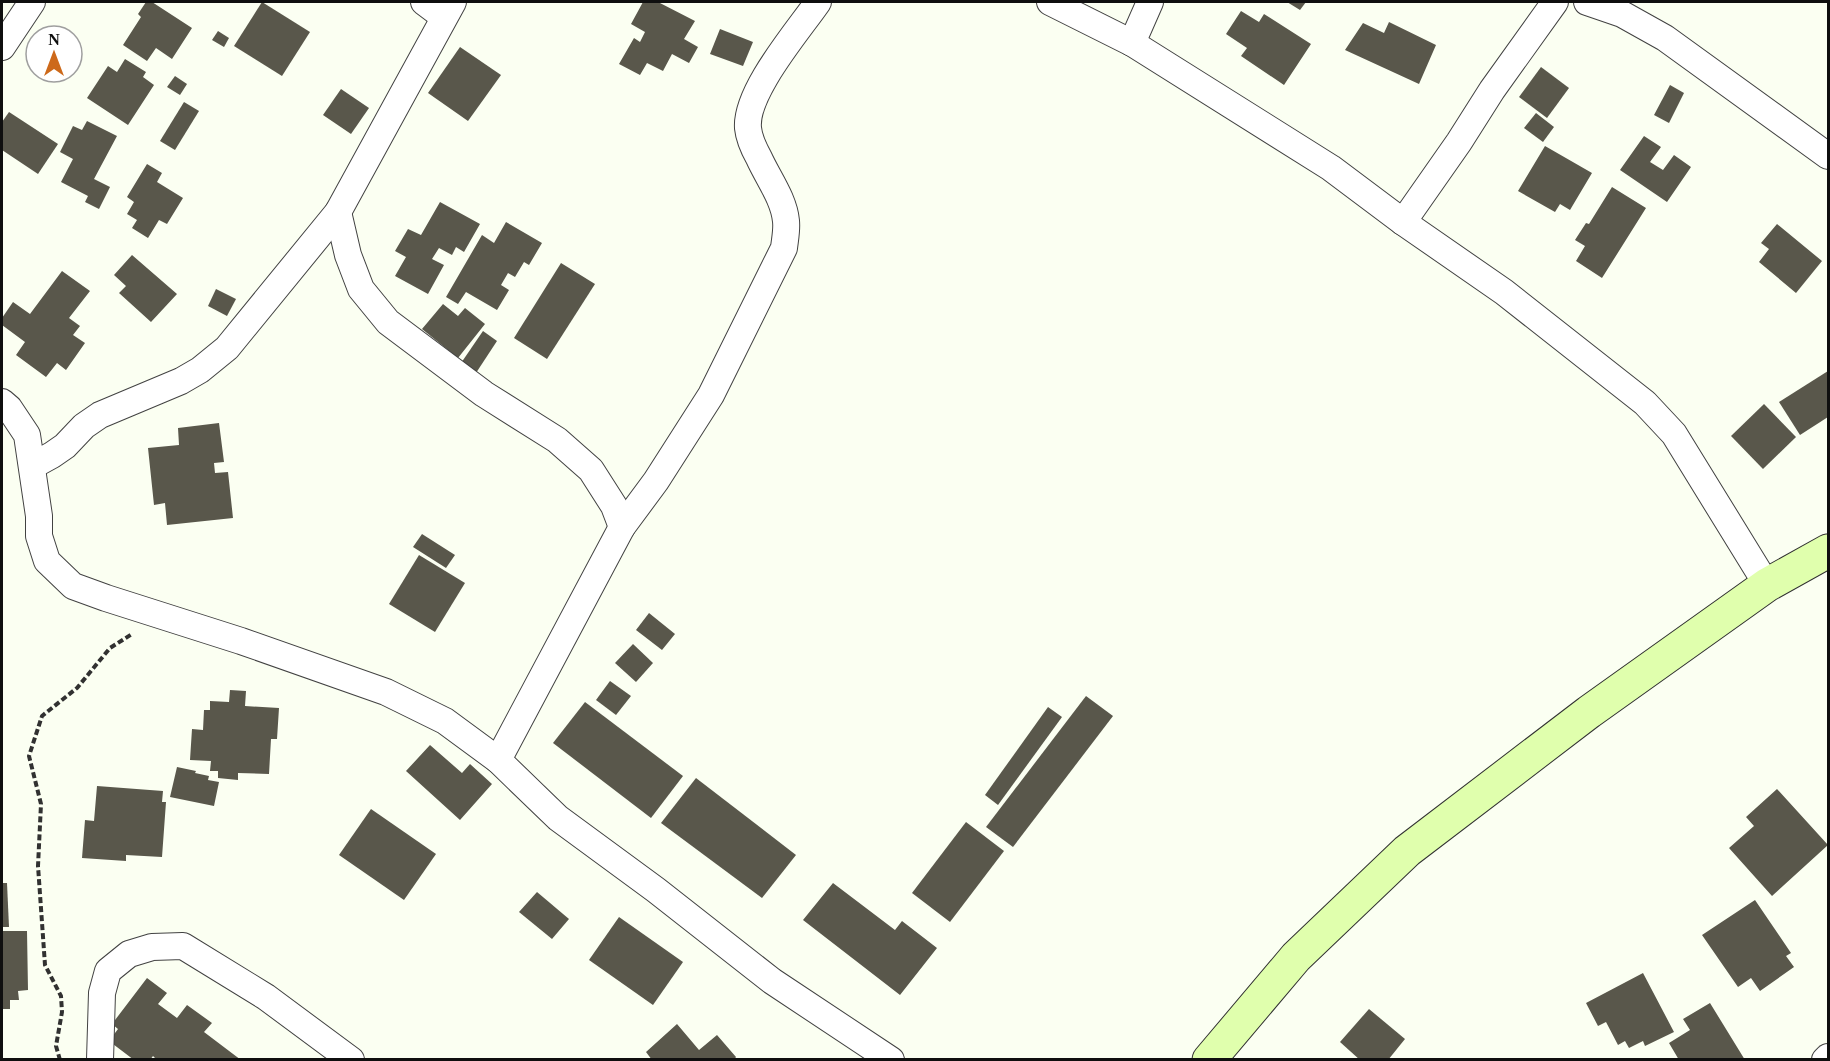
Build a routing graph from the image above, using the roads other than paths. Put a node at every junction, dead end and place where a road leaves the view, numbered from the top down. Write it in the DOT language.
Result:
graph roads {
  1 [pos="32,2"];
  2 [pos="424,2"];
  3 [pos="818,2"];
  4 [pos="1050,2"];
  5 [pos="1150,2"];
  6 [pos="1555,2"];
  7 [pos="1587,2"];
  8 [pos="448,9"];
  9 [pos="1132,43"];
  10 [pos="2,47"];
  11 [pos="1828,156"];
  12 [pos="338,212"];
  13 [pos="1403,222"];
  14 [pos="2,402"];
  15 [pos="32,466"];
  16 [pos="622,527"];
  17 [pos="1828,551"];
  18 [pos="1767,585"];
  19 [pos="498,760"];
  20 [pos="1828,1057"];
  21 [pos="100,1059"];
  22 [pos="351,1059"];
  23 [pos="891,1059"];
  24 [pos="1209,1059"];
  25 [pos="1825,1059"];
  1 -- 10 [label="street"];
  2 -- 8 [label="street"];
  3 -- 16 [label="street"];
  4 -- 9 [label="street"];
  5 -- 9 [label="street"];
  6 -- 13 [label="street"];
  7 -- 11 [label="street"];
  8 -- 12 [label="street"];
  9 -- 13 [label="street"];
  12 -- 15 [label="street"];
  12 -- 16 [label="street"];
  13 -- 18 [label="street"];
  14 -- 15 [label="street"];
  15 -- 19 [label="street"];
  16 -- 19 [label="street"];
  17 -- 18 [label="main road"];
  18 -- 24 [label="main road"];
  19 -- 23 [label="street"];
  20 -- 25 [label="street"];
  21 -- 22 [label="street"];
}
